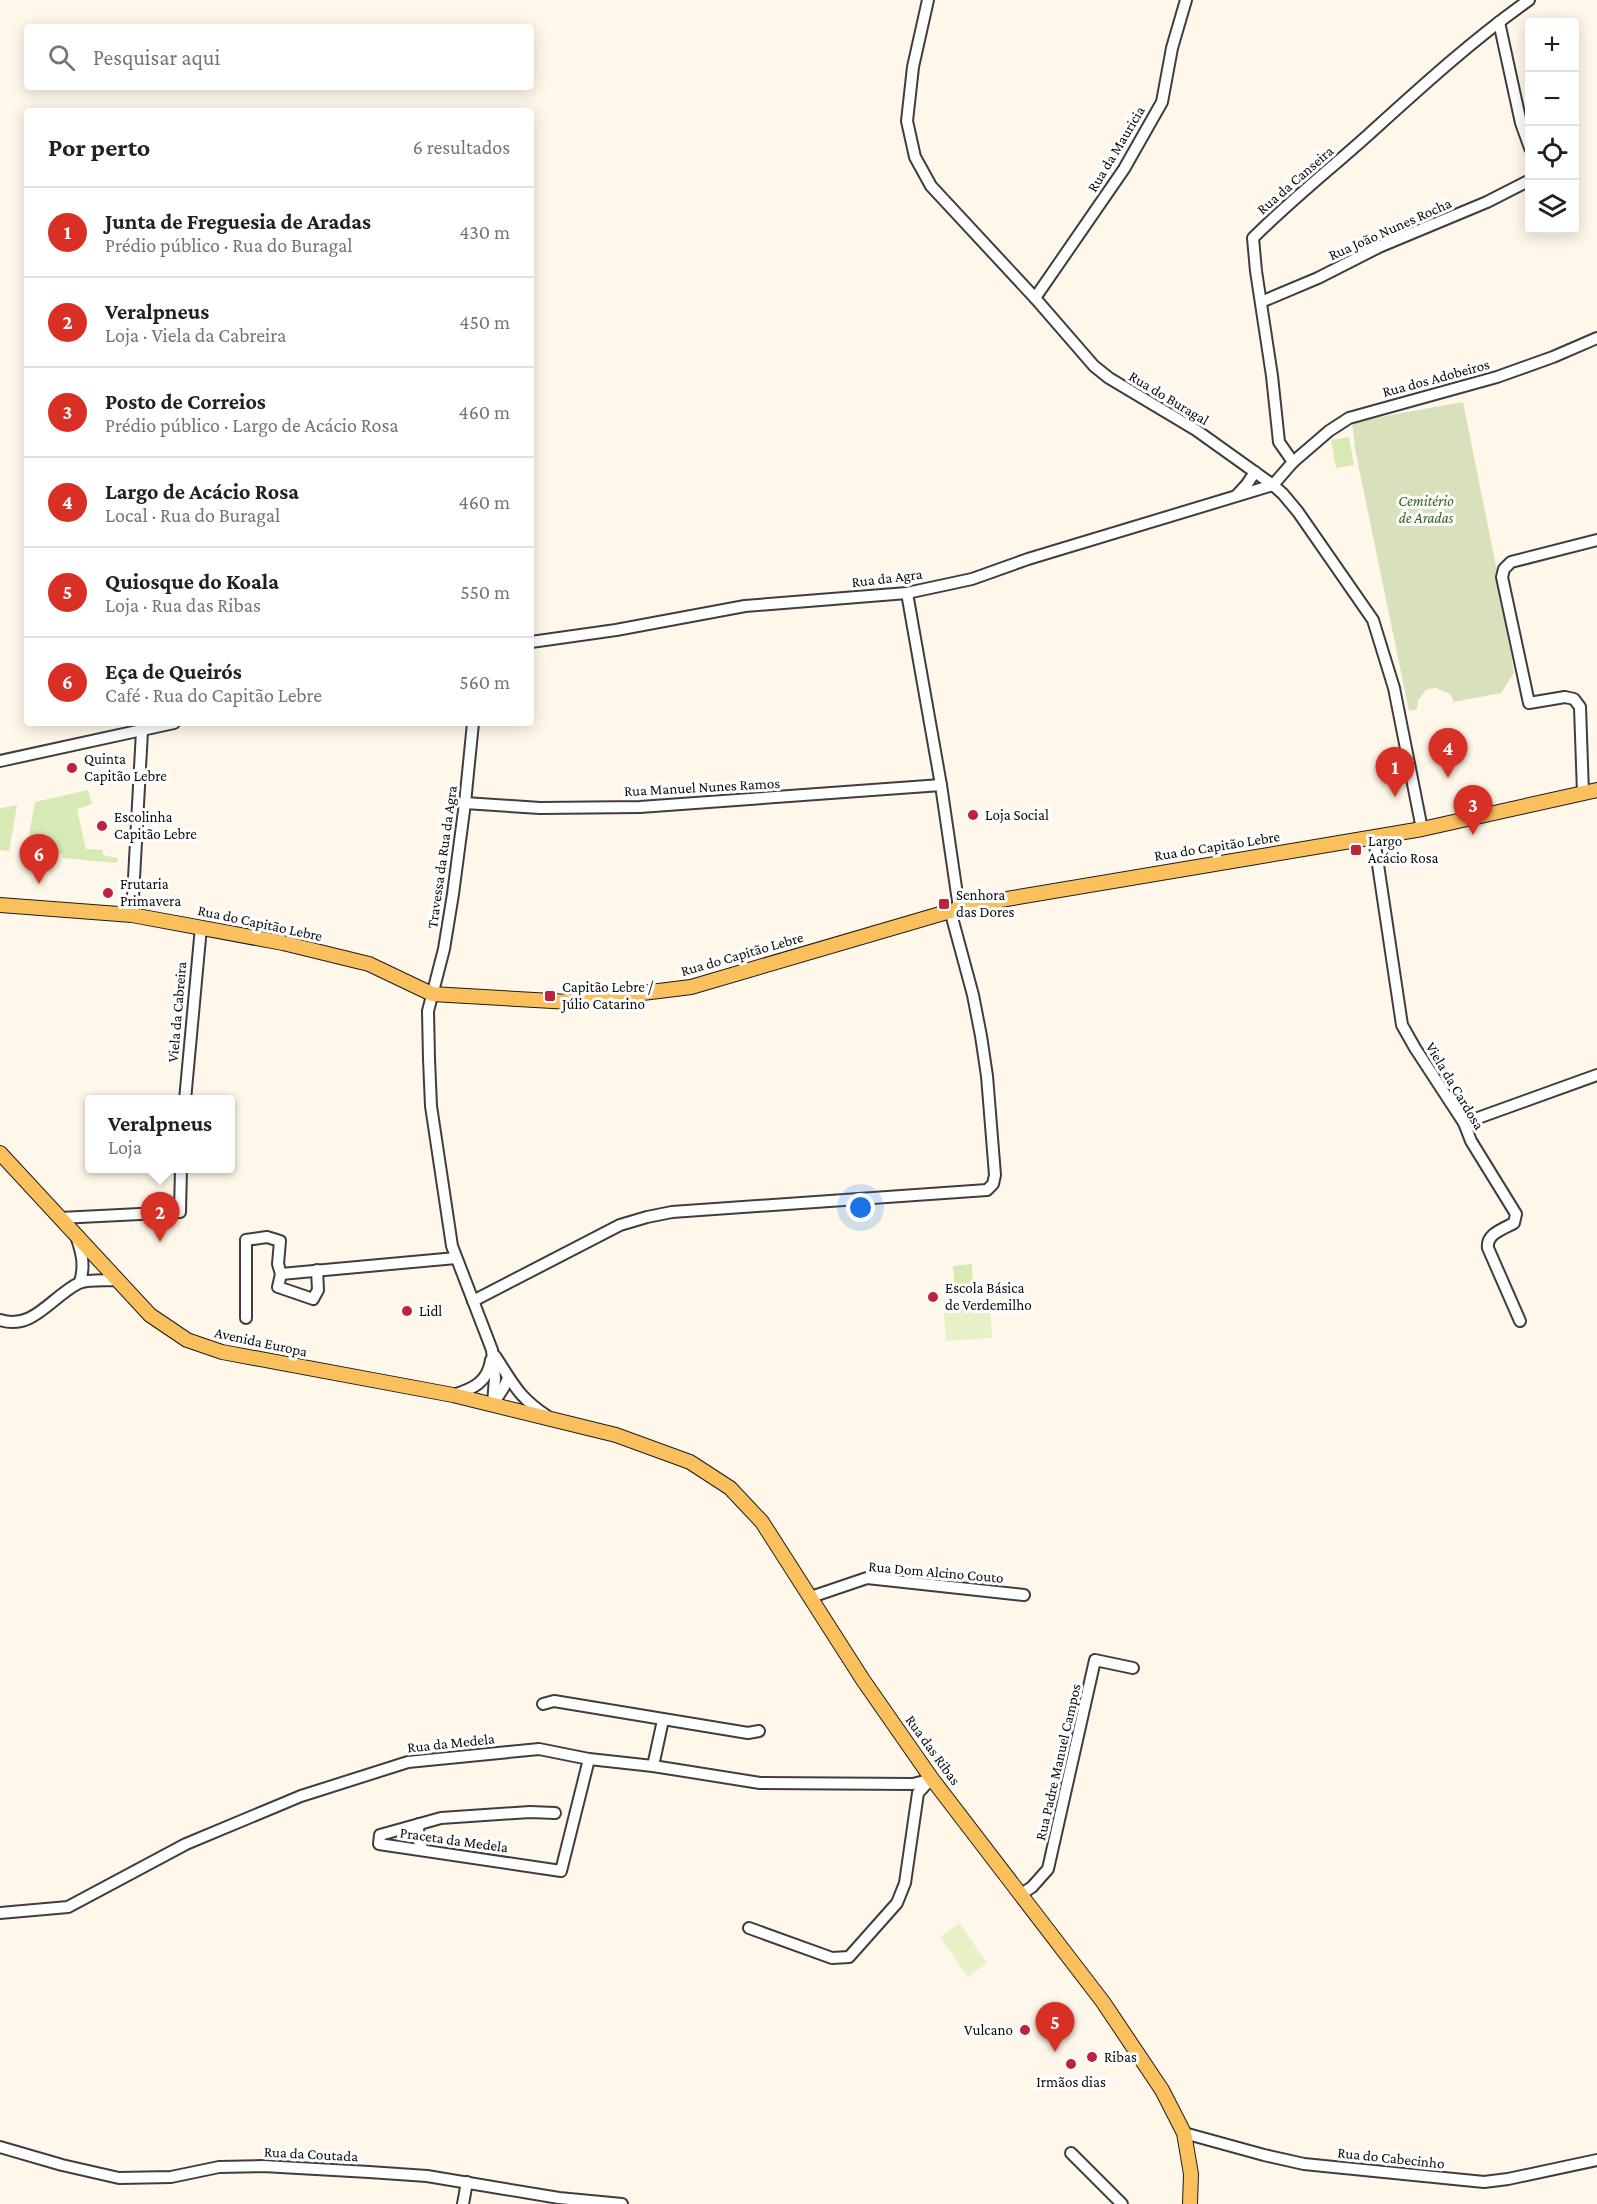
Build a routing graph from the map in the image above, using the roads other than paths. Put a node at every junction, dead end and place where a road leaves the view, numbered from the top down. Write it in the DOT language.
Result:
graph roads {
  1 [pos="928,0"];
  2 [pos="1186,0"];
  3 [pos="1529,0"];
  4 [pos="1499,22"];
  5 [pos="1525,133"];
  6 [pos="1525,183"];
  7 [pos="1035,298"];
  8 [pos="1261,302"];
  9 [pos="1597,338"];
  10 [pos="1293,462"];
  11 [pos="1255,472"];
  12 [pos="1273,485"];
  13 [pos="1237,495"];
  14 [pos="1597,540"];
  15 [pos="907,593"];
  16 [pos="534,642"];
  17 [pos="162,726"];
  18 [pos="473,726"];
  19 [pos="142,731"];
  20 [pos="0,761"];
  21 [pos="941,785"];
  22 [pos="1590,792"];
  23 [pos="465,803"];
  24 [pos="1422,829"];
  25 [pos="1374,838"];
  26 [pos="0,905"];
  27 [pos="955,909"];
  28 [pos="132,915"];
  29 [pos="201,927"];
  30 [pos="432,994"];
  31 [pos="1597,1075"];
  32 [pos="185,1095"];
  33 [pos="1464,1123"];
  34 [pos="0,1153"];
  35 [pos="181,1173"];
  36 [pos="60,1218"];
  37 [pos="75,1234"];
  38 [pos="456,1258"];
  39 [pos="317,1270"];
  40 [pos="281,1274"];
  41 [pos="117,1280"];
  42 [pos="80,1282"];
  43 [pos="473,1301"];
  44 [pos="246,1318"];
  45 [pos="0,1320"];
  46 [pos="1520,1321"];
  47 [pos="492,1350"];
  48 [pos="508,1378"];
  49 [pos="453,1395"];
  50 [pos="493,1404"];
  51 [pos="553,1420"];
  52 [pos="616,1435"];
  53 [pos="1024,1594"];
  54 [pos="811,1597"];
  55 [pos="1133,1668"];
  56 [pos="543,1704"];
  57 [pos="663,1720"];
  58 [pos="759,1731"];
  59 [pos="589,1759"];
  60 [pos="653,1766"];
  61 [pos="932,1779"];
  62 [pos="555,1813"];
  63 [pos="419,1824"];
  64 [pos="423,1850"];
  65 [pos="1020,1895"];
  66 [pos="0,1913"];
  67 [pos="749,1928"];
  68 [pos="1184,2133"];
  69 [pos="0,2147"];
  70 [pos="1071,2153"];
  71 [pos="1597,2160"];
  72 [pos="467,2182"];
  73 [pos="463,2204"];
  74 [pos="622,2204"];
  75 [pos="1122,2204"];
  76 [pos="1190,2204"];
  1 -- 7 [label="street, Rua do Buragal"];
  2 -- 7 [label="street, Rua da Mauricia"];
  3 -- 4 [label="street, Rua da Canseira"];
  4 -- 5 [label="street"];
  4 -- 8 [label="street, Rua da Canseira"];
  6 -- 8 [label="street, Rua João Nunes Rocha"];
  7 -- 11 [label="street, Rua do Buragal"];
  8 -- 10 [label="street, Rua da Canseira"];
  9 -- 10 [label="street, Rua dos Adobeiros"];
  10 -- 12 [label="street"];
  11 -- 12 [label="street, Rua do Buragal"];
  11 -- 13 [label="street"];
  12 -- 13 [label="street, Rua da Agra"];
  12 -- 24 [label="street, Rua do Buragal"];
  13 -- 15 [label="street, Rua da Agra"];
  14 -- 22 [label="street"];
  15 -- 16 [label="street, Rua da Agra"];
  15 -- 21 [label="street"];
  17 -- 19 [label="street"];
  18 -- 23 [label="street, Travessa da Rua da Agra"];
  19 -- 20 [label="street"];
  19 -- 28 [label="street"];
  21 -- 23 [label="street, Rua Manuel Nunes Ramos"];
  21 -- 27 [label="street"];
  22 -- 24 [label="main road, Rua do Capitão Lebre"];
  23 -- 30 [label="street, Travessa da Rua da Agra"];
  24 -- 25 [label="main road, Rua do Capitão Lebre"];
  25 -- 27 [label="main road, Rua do Capitão Lebre"];
  25 -- 33 [label="street, Viela da Cardosa"];
  26 -- 28 [label="main road, Rua do Capitão Lebre"];
  27 -- 30 [label="main road, Rua do Capitão Lebre"];
  27 -- 43 [label="street"];
  28 -- 29 [label="main road, Rua do Capitão Lebre"];
  29 -- 30 [label="main road, Rua do Capitão Lebre"];
  29 -- 32 [label="street, Viela da Cabreira"];
  30 -- 38 [label="street, Travessa da Rua da Agra"];
  31 -- 33 [label="street"];
  33 -- 46 [label="street, Viela da Cardosa"];
  34 -- 36 [label="main road, Avenida Europa"];
  35 -- 36 [label="street"];
  36 -- 37 [label="main road, Avenida Europa"];
  37 -- 41 [label="main road, Avenida Europa"];
  37 -- 42 [label="street"];
  38 -- 39 [label="street"];
  38 -- 43 [label="street, Travessa da Rua da Agra"];
  39 -- 40 [label="street"];
  39 -- 40 [label="street"];
  40 -- 44 [label="street"];
  41 -- 42 [label="street"];
  41 -- 49 [label="main road, Avenida Europa"];
  42 -- 45 [label="street"];
  43 -- 47 [label="street, Travessa da Rua da Agra"];
  47 -- 48 [label="street"];
  47 -- 49 [label="street"];
  47 -- 50 [label="street"];
  48 -- 50 [label="street"];
  48 -- 51 [label="street"];
  49 -- 50 [label="main road, Avenida Europa"];
  50 -- 51 [label="main road, Avenida Europa"];
  51 -- 52 [label="main road, Avenida Europa"];
  52 -- 54 [label="main road, Rua das Ribas"];
  53 -- 54 [label="street, Rua Dom Alcino Couto"];
  54 -- 61 [label="main road, Rua das Ribas"];
  55 -- 65 [label="street, Rua Padre Manuel Campos"];
  56 -- 57 [label="street"];
  57 -- 58 [label="street"];
  57 -- 60 [label="street"];
  59 -- 60 [label="street, Rua da Medela"];
  59 -- 64 [label="street, Praceta da Medela"];
  59 -- 66 [label="street, Rua da Medela"];
  60 -- 61 [label="street, Rua da Medela"];
  61 -- 65 [label="main road, Rua das Ribas"];
  61 -- 67 [label="street"];
  62 -- 63 [label="street, Praceta da Medela"];
  63 -- 64 [label="street"];
  63 -- 64 [label="street, Praceta da Medela"];
  65 -- 68 [label="main road, Rua das Ribas"];
  68 -- 71 [label="street, Rua do Cabecinho"];
  68 -- 76 [label="main road, Rua das Ribas"];
  69 -- 72 [label="street, Rua da Coutada"];
  70 -- 75 [label="street"];
  72 -- 73 [label="street"];
  72 -- 74 [label="street, Rua da Coutada"];
}
